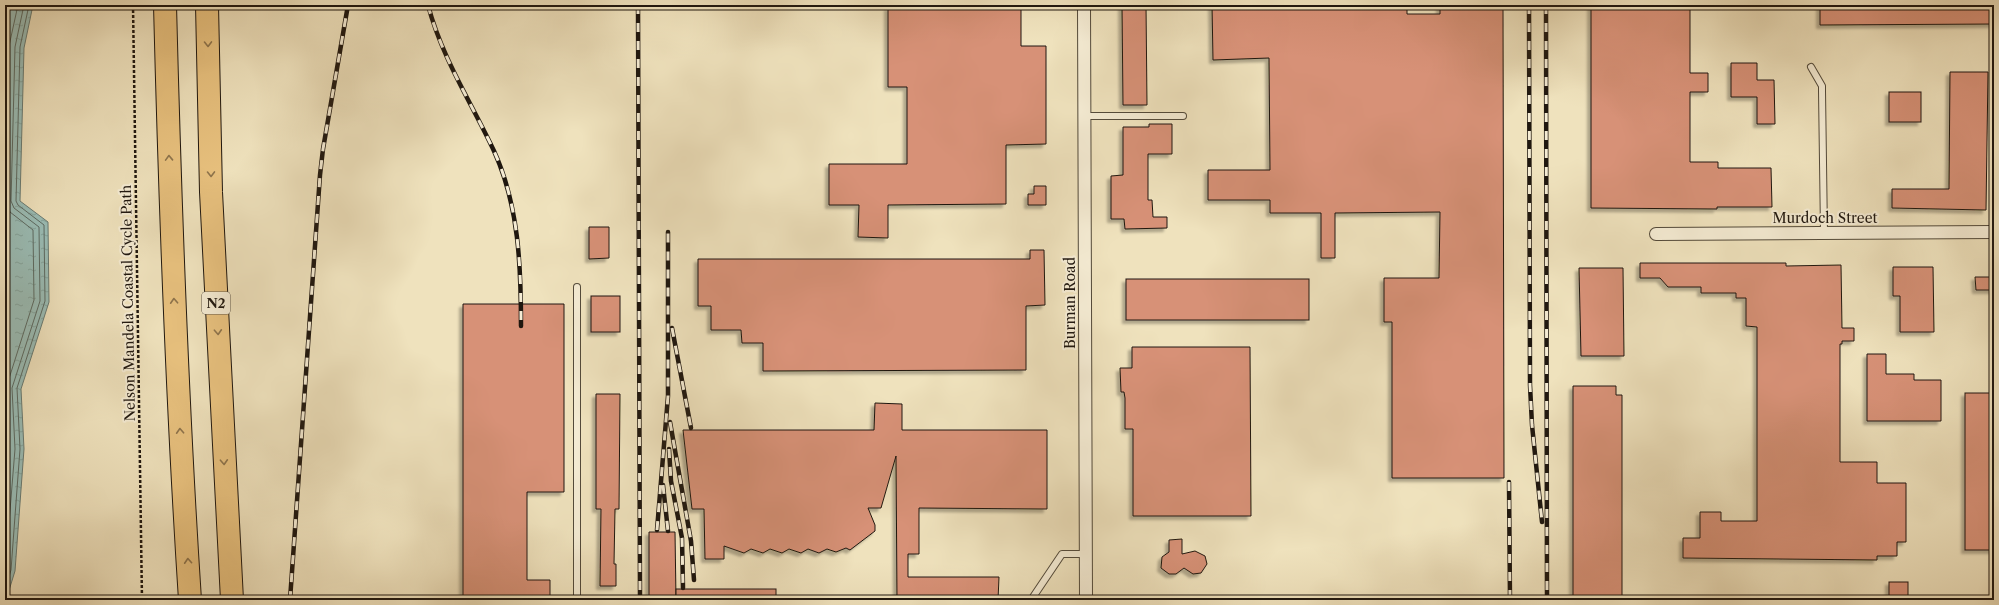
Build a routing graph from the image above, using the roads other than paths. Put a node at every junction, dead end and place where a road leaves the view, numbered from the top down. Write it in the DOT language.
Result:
graph roads {
  1 [pos="164,5"];
  2 [pos="207,5"];
  3 [pos="1084,5"];
  4 [pos="1811,67"];
  5 [pos="1085,116"];
  6 [pos="1183,116"];
  7 [pos="1994,232"];
  8 [pos="1824,233"];
  9 [pos="1656,234"];
  10 [pos="577,287"];
  11 [pos="1085,554"];
  12 [pos="190,600"];
  13 [pos="232,600"];
  14 [pos="577,600"];
  15 [pos="1031,600"];
  16 [pos="1086,600"];
  12 -- 1 [label="highway, one-way"];
  2 -- 13 [label="highway, N2, one-way"];
  3 -- 5 [label="street, Burman Road"];
  4 -- 8 [label="lane"];
  5 -- 6 [label="lane"];
  5 -- 11 [label="street, Burman Road"];
  7 -- 8 [label="street, Murdoch Street"];
  8 -- 9 [label="street, Murdoch Street"];
  10 -- 14 [label="lane"];
  11 -- 15 [label="lane"];
  11 -- 16 [label="street, Burman Road"];
}
